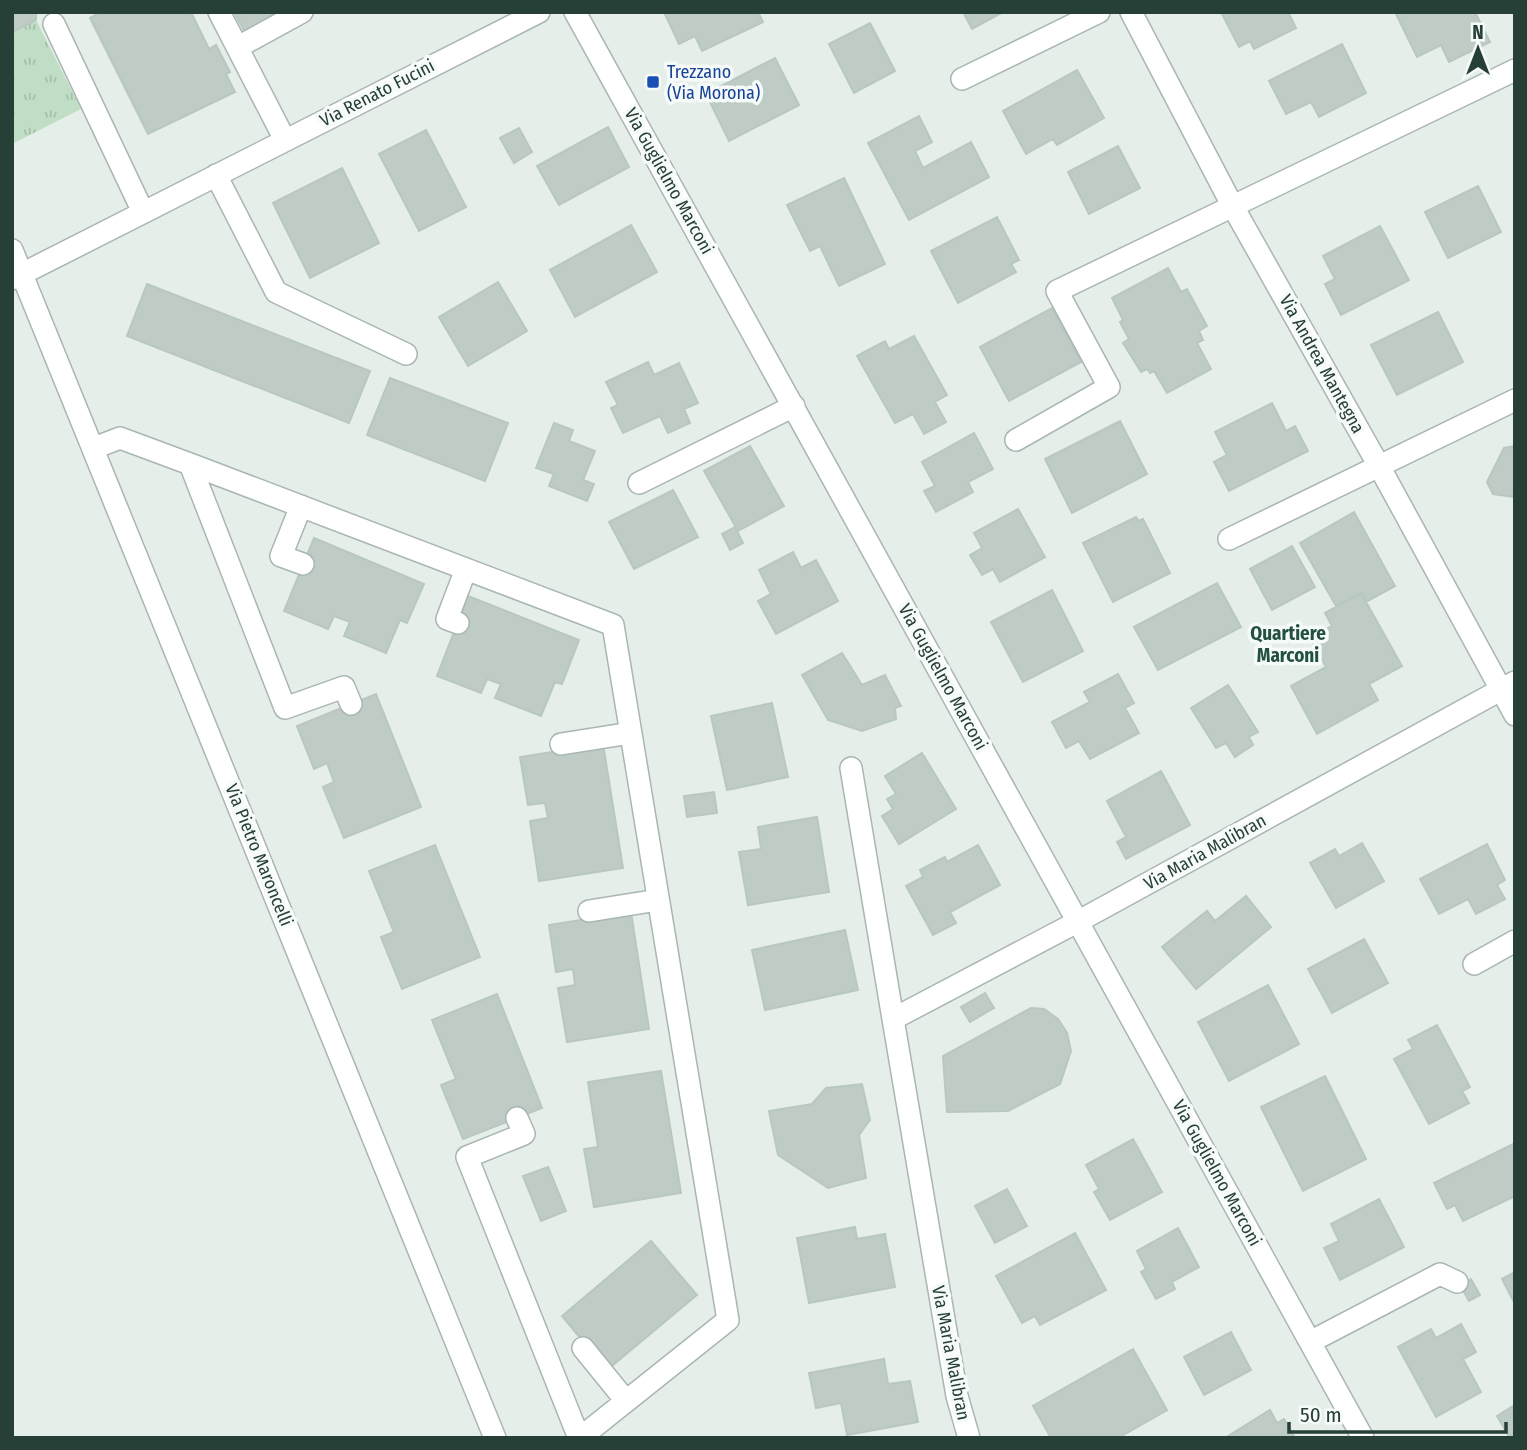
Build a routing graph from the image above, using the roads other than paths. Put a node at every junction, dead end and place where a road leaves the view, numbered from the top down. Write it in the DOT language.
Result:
graph roads {
  1 [pos="219,12"];
  2 [pos="302,12"];
  3 [pos="539,12"];
  4 [pos="575,12"];
  5 [pos="1099,12"];
  6 [pos="1130,12"];
  7 [pos="54,24"];
  8 [pos="238,47"];
  9 [pos="1515,70"];
  10 [pos="962,79"];
  11 [pos="285,140"];
  12 [pos="216,175"];
  13 [pos="1233,205"];
  14 [pos="143,212"];
  15 [pos="12,250"];
  16 [pos="18,276"];
  17 [pos="406,354"];
  18 [pos="1515,400"];
  19 [pos="794,406"];
  20 [pos="1016,440"];
  21 [pos="94,448"];
  22 [pos="190,464"];
  23 [pos="1379,466"];
  24 [pos="639,483"];
  25 [pos="301,506"];
  26 [pos="1229,539"];
  27 [pos="303,564"];
  28 [pos="466,569"];
  29 [pos="458,623"];
  30 [pos="1508,685"];
  31 [pos="351,704"];
  32 [pos="1515,715"];
  33 [pos="631,733"];
  34 [pos="561,744"];
  35 [pos="851,768"];
  36 [pos="658,900"];
  37 [pos="589,911"];
  38 [pos="1079,921"];
  39 [pos="1515,941"];
  40 [pos="1474,964"];
  41 [pos="893,1018"];
  42 [pos="517,1118"];
  43 [pos="1457,1283"];
  44 [pos="1310,1342"];
  45 [pos="583,1348"];
  46 [pos="626,1401"];
  47 [pos="495,1438"];
  48 [pos="579,1438"];
  49 [pos="968,1438"];
  50 [pos="1363,1438"];
  1 -- 8 [label="street"];
  2 -- 8 [label="street"];
  3 -- 11 [label="street, Via Renato Fucini"];
  4 -- 19 [label="street, Via Guglielmo Marconi"];
  5 -- 10 [label="street"];
  6 -- 13 [label="street, Via Andrea Mantegna"];
  7 -- 14 [label="street"];
  8 -- 11 [label="street"];
  9 -- 13 [label="street"];
  11 -- 12 [label="street, Via Renato Fucini"];
  12 -- 14 [label="street, Via Renato Fucini"];
  12 -- 17 [label="street"];
  13 -- 20 [label="street"];
  13 -- 23 [label="street, Via Andrea Mantegna"];
  14 -- 16 [label="street, Via Renato Fucini"];
  15 -- 16 [label="street, Via Pietro Maroncelli"];
  16 -- 21 [label="street, Via Pietro Maroncelli"];
  18 -- 23 [label="street"];
  19 -- 24 [label="street"];
  19 -- 38 [label="street, Via Guglielmo Marconi"];
  21 -- 22 [label="street"];
  21 -- 47 [label="street, Via Pietro Maroncelli"];
  22 -- 25 [label="street"];
  22 -- 31 [label="street"];
  23 -- 26 [label="street"];
  23 -- 30 [label="street, Via Andrea Mantegna"];
  25 -- 27 [label="street"];
  25 -- 28 [label="street"];
  28 -- 29 [label="street"];
  28 -- 33 [label="street"];
  30 -- 32 [label="street, Via Andrea Mantegna"];
  30 -- 38 [label="street, Via Maria Malibran"];
  33 -- 34 [label="street"];
  33 -- 36 [label="street"];
  35 -- 41 [label="street, Via Maria Malibran"];
  36 -- 37 [label="street"];
  36 -- 46 [label="street"];
  38 -- 41 [label="street, Via Maria Malibran"];
  38 -- 44 [label="street, Via Guglielmo Marconi"];
  39 -- 40 [label="street"];
  41 -- 49 [label="street, Via Maria Malibran"];
  42 -- 48 [label="street"];
  43 -- 44 [label="street"];
  44 -- 50 [label="street, Via Guglielmo Marconi"];
  45 -- 46 [label="street"];
  46 -- 48 [label="street"];
}
